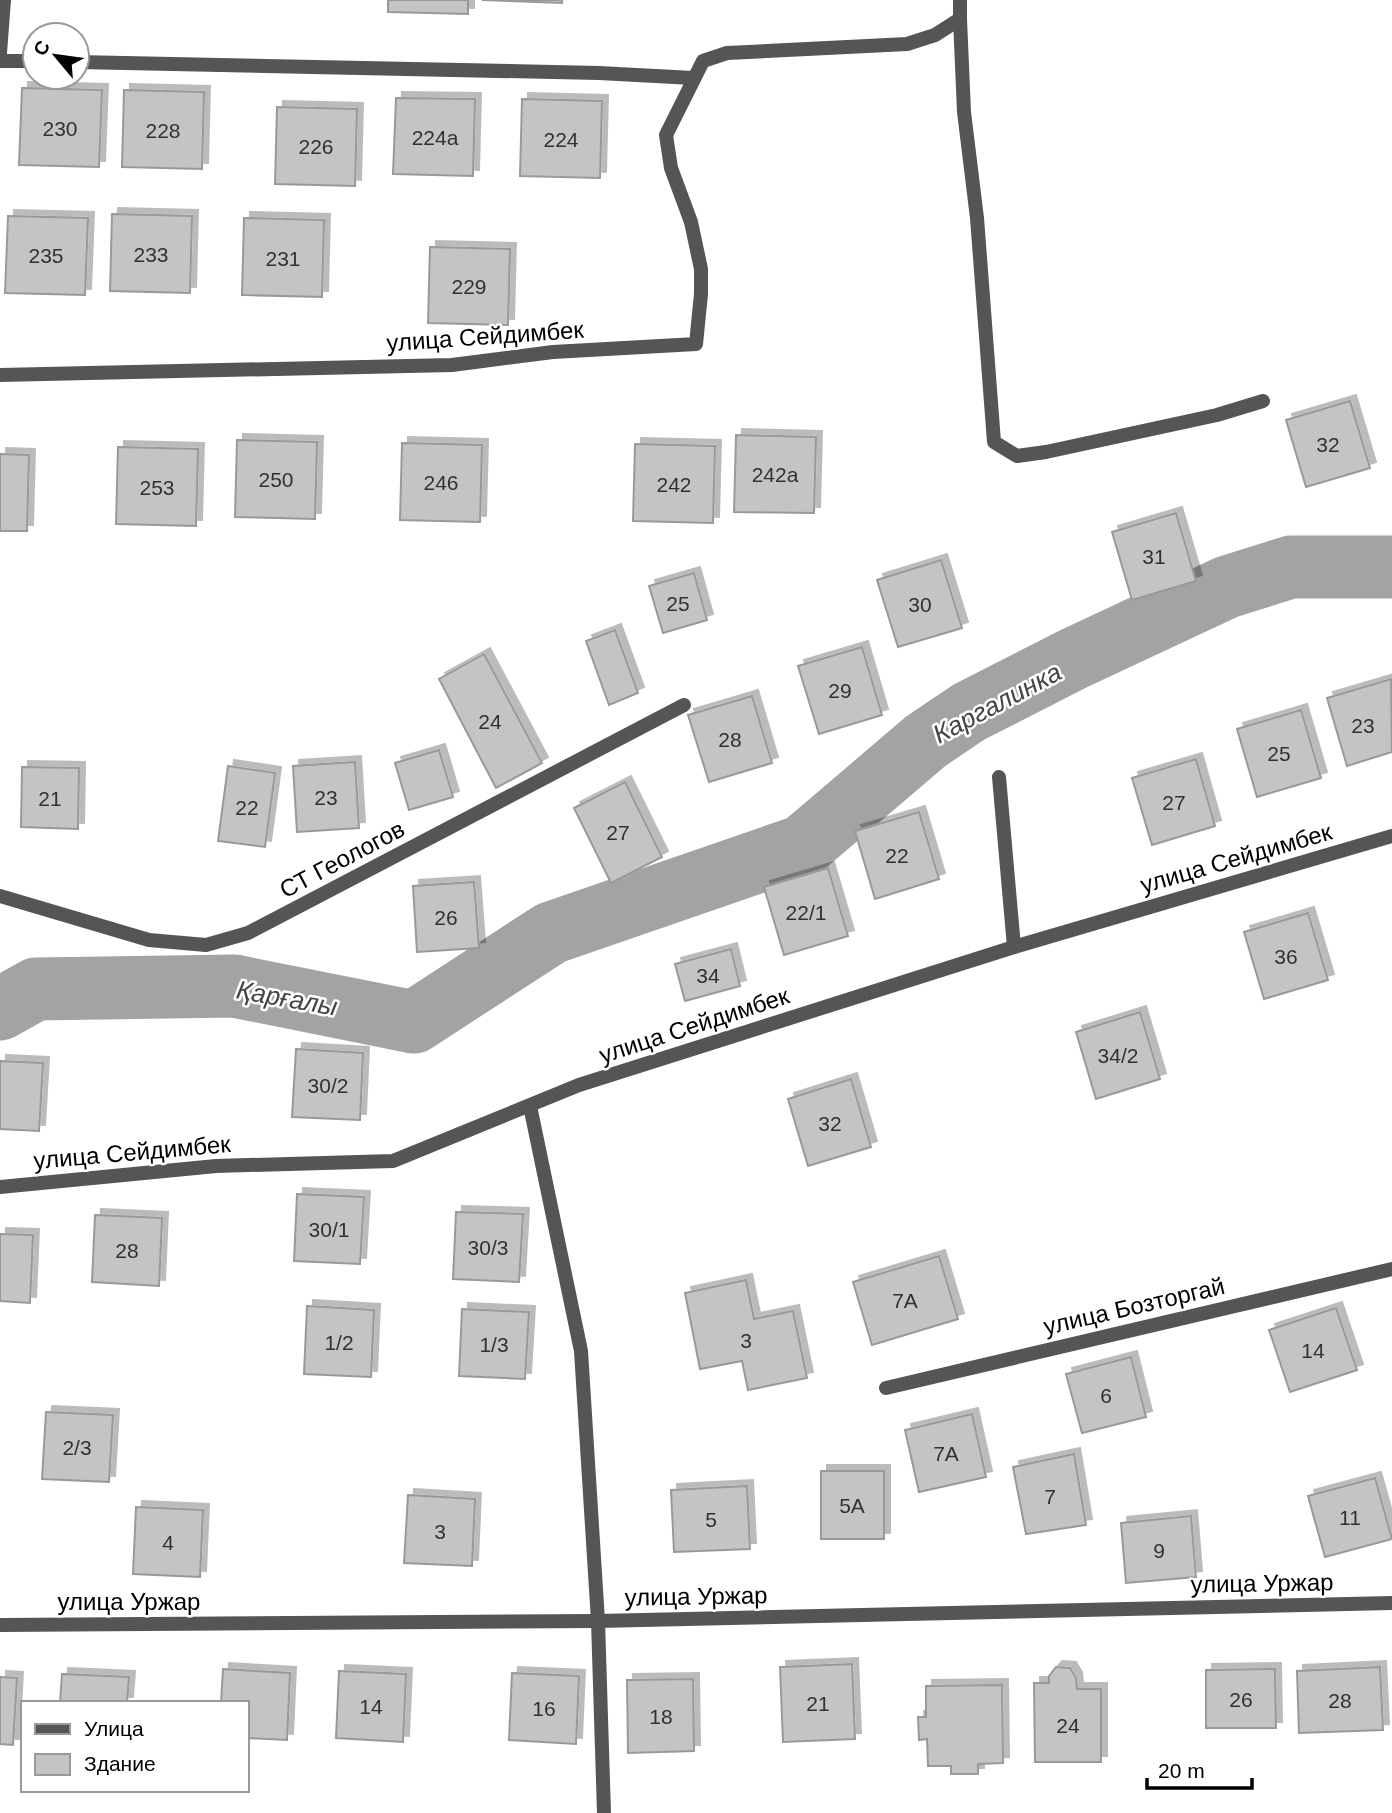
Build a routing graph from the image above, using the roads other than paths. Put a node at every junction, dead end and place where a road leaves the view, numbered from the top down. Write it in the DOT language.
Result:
graph roads {
  1 [pos="4,0"];
  2 [pos="960,0"];
  3 [pos="960,19"];
  4 [pos="0,52"];
  5 [pos="0,61"];
  6 [pos="21,61"];
  7 [pos="91,62"];
  8 [pos="693,78"];
  9 [pos="0,375"];
  10 [pos="1263,401"];
  11 [pos="684,705"];
  12 [pos="999,777"];
  13 [pos="1392,836"];
  14 [pos="0,896"];
  15 [pos="1014,947"];
  16 [pos="530,1106"];
  17 [pos="0,1187"];
  18 [pos="1392,1269"];
  19 [pos="886,1388"];
  20 [pos="1392,1603"];
  21 [pos="598,1621"];
  22 [pos="0,1625"];
  23 [pos="604,1813"];
  1 -- 4 [label="street"];
  2 -- 3 [label="street"];
  3 -- 8 [label="street, улица Сейдимбек"];
  3 -- 10 [label="street"];
  5 -- 6 [label="street"];
  7 -- 8 [label="street"];
  8 -- 9 [label="street, улица Сейдимбек"];
  11 -- 14 [label="street, СТ Геологов"];
  12 -- 15 [label="street"];
  13 -- 15 [label="street, улица Сейдимбек"];
  15 -- 16 [label="street, улица Сейдимбек"];
  16 -- 17 [label="street, улица Сейдимбек"];
  16 -- 21 [label="street"];
  18 -- 19 [label="street, улица Бозторгай"];
  20 -- 21 [label="street, улица Уржар"];
  21 -- 22 [label="street, улица Уржар"];
  21 -- 23 [label="street"];
}
